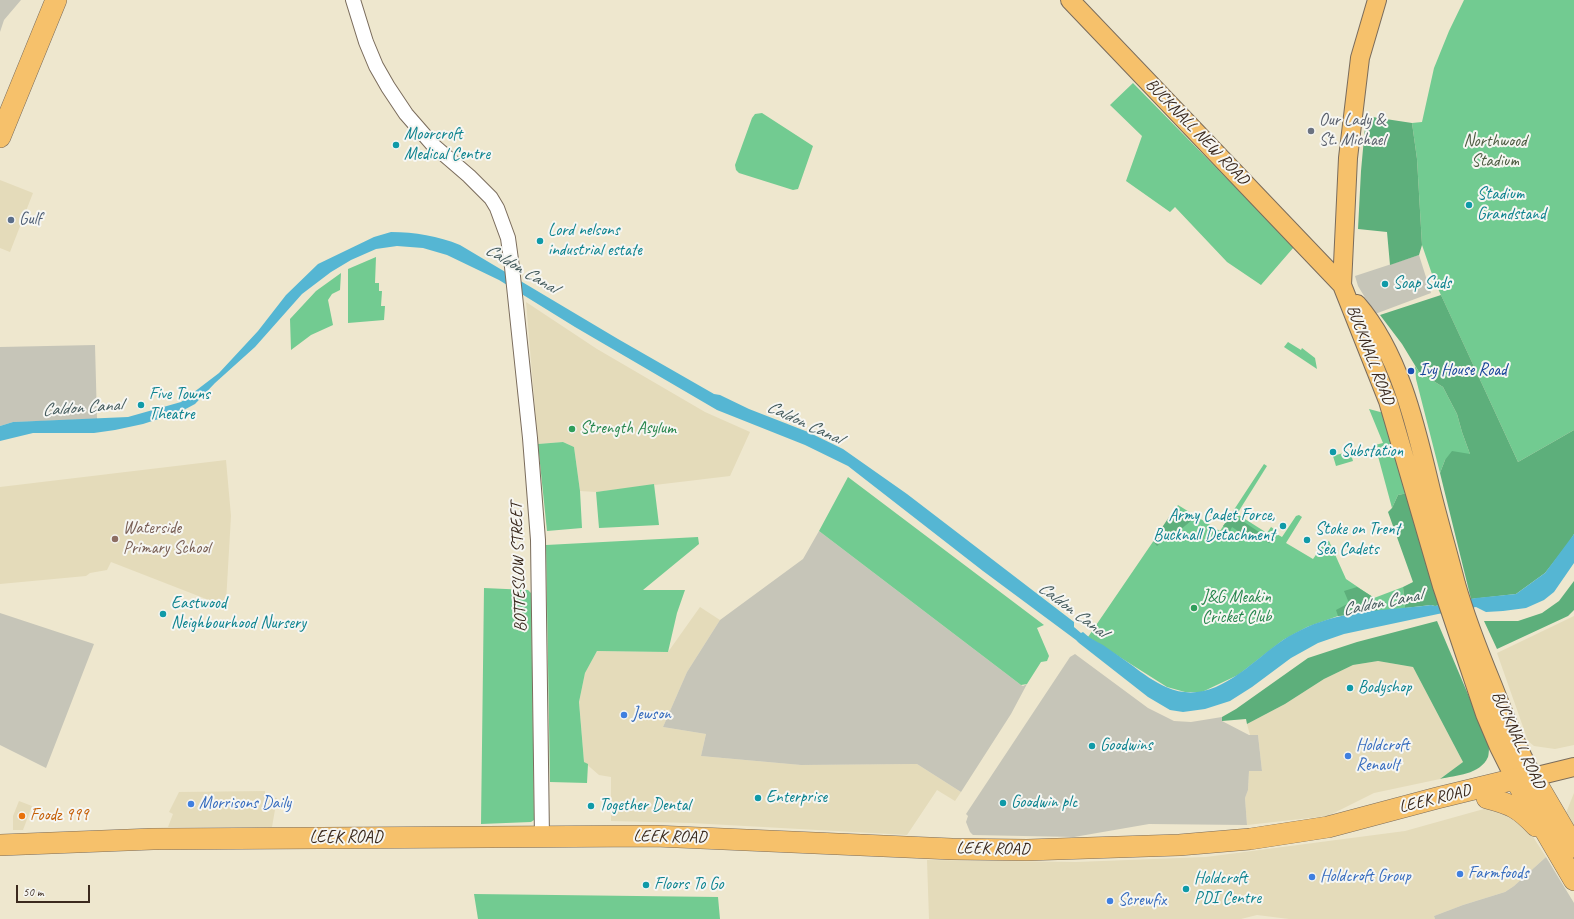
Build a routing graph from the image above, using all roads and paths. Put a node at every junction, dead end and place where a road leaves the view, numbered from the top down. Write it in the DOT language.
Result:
graph roads {
  1 [pos="56,0"];
  2 [pos="353,0"];
  3 [pos="1070,0"];
  4 [pos="1377,0"];
  5 [pos="0,137"];
  6 [pos="1344,288"];
  7 [pos="1574,755"];
  8 [pos="1574,766"];
  9 [pos="1574,777"];
  10 [pos="1524,778"];
  11 [pos="1487,798"];
  12 [pos="1338,826"];
  13 [pos="542,838"];
  14 [pos="1553,844"];
  15 [pos="0,845"];
  16 [pos="1574,847"];
  17 [pos="1572,876"];
  1 -- 5 [label="highway"];
  2 -- 13 [label="street, BOTTESLOW STREET"];
  3 -- 6 [label="main road, BUCKNALL NEW ROAD"];
  4 -- 6 [label="main road"];
  6 -- 10 [label="main road, BUCKNALL ROAD"];
  7 -- 10 [label="main road"];
  8 -- 10 [label="main road"];
  9 -- 10 [label="main road"];
  10 -- 11 [label="highway, LEEK ROAD"];
  10 -- 12 [label="highway"];
  10 -- 14 [label="highway"];
  10 -- 16 [label="highway, BUCKNALL ROAD"];
  11 -- 12 [label="highway, LEEK ROAD"];
  11 -- 14 [label="highway"];
  12 -- 13 [label="highway, LEEK ROAD"];
  13 -- 15 [label="highway, LEEK ROAD"];
  14 -- 17 [label="highway"];
}
